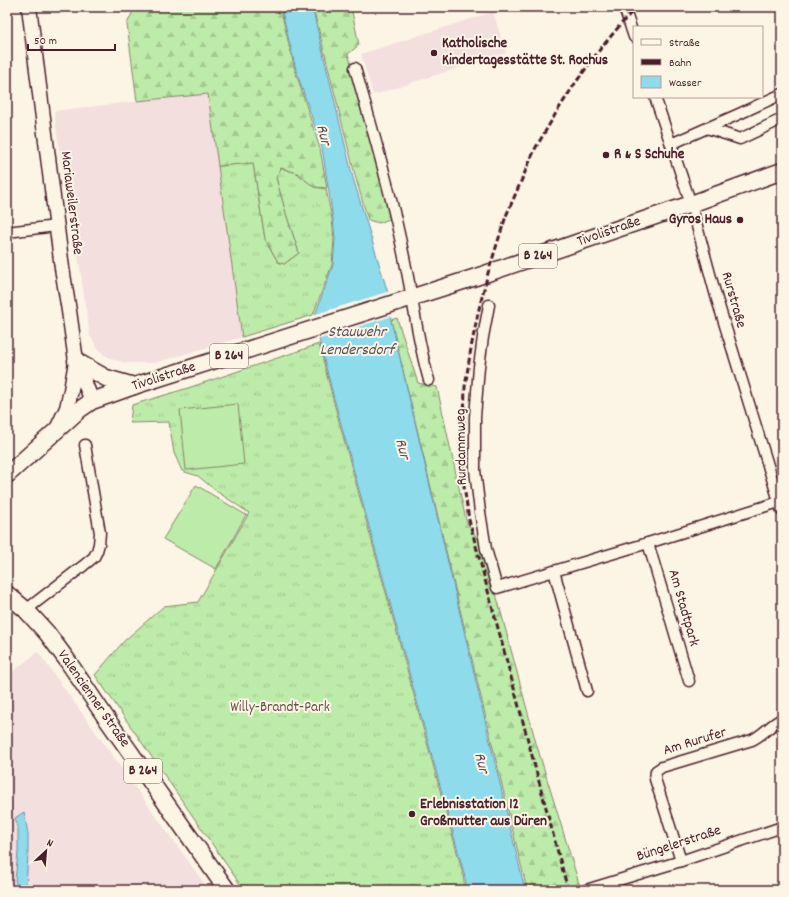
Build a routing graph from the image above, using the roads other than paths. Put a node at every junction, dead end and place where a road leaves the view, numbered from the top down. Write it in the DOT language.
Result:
graph roads {
  1 [pos="29,7"];
  2 [pos="624,7"];
  3 [pos="633,34"];
  4 [pos="356,68"];
  5 [pos="782,94"];
  6 [pos="655,98"];
  7 [pos="782,119"];
  8 [pos="707,128"];
  9 [pos="671,144"];
  10 [pos="782,171"];
  11 [pos="691,204"];
  12 [pos="56,226"];
  13 [pos="7,232"];
  14 [pos="408,298"];
  15 [pos="489,305"];
  16 [pos="76,361"];
  17 [pos="429,380"];
  18 [pos="134,386"];
  19 [pos="92,401"];
  20 [pos="57,429"];
  21 [pos="85,445"];
  22 [pos="7,475"];
  23 [pos="780,507"];
  24 [pos="648,543"];
  25 [pos="554,571"];
  26 [pos="7,594"];
  27 [pos="26,610"];
  28 [pos="688,681"];
  29 [pos="587,691"];
  30 [pos="782,719"];
  31 [pos="782,827"];
  32 [pos="681,860"];
  33 [pos="227,890"];
  34 [pos="586,890"];
  1 -- 12 [label="main road, Mariaweilerstraße"];
  2 -- 3 [label="street"];
  4 -- 14 [label="street"];
  5 -- 8 [label="street"];
  6 -- 9 [label="street, Rurstraße"];
  7 -- 8 [label="street"];
  8 -- 9 [label="street"];
  9 -- 11 [label="street, Rurstraße"];
  10 -- 11 [label="main road, Tivolistraße / B 264"];
  11 -- 14 [label="main road, Tivolistraße / B 264"];
  11 -- 23 [label="street, Rurstraße"];
  12 -- 13 [label="street"];
  12 -- 16 [label="main road, Mariaweilerstraße"];
  14 -- 17 [label="street"];
  14 -- 18 [label="main road, Tivolistraße / B 264"];
  15 -- 25 [label="street, Rurdammweg"];
  16 -- 18 [label="main road"];
  16 -- 19 [label="main road, Mariaweilerstraße"];
  16 -- 20 [label="main road"];
  18 -- 19 [label="main road, Tivolistraße / B 264"];
  19 -- 20 [label="main road, Tivolistraße / B 264"];
  20 -- 22 [label="main road, Tivolistraße / B 264"];
  21 -- 27 [label="street"];
  23 -- 24 [label="street"];
  24 -- 25 [label="street"];
  24 -- 28 [label="street, Am Stadtpark"];
  25 -- 29 [label="street"];
  26 -- 27 [label="main road, Valencienner Straße / B 264"];
  27 -- 33 [label="main road, Valencienner Straße / B 264"];
  30 -- 32 [label="street, Am Rurufer"];
  31 -- 32 [label="street, Büngelerstraße"];
  32 -- 34 [label="street, Büngelerstraße"];
}
